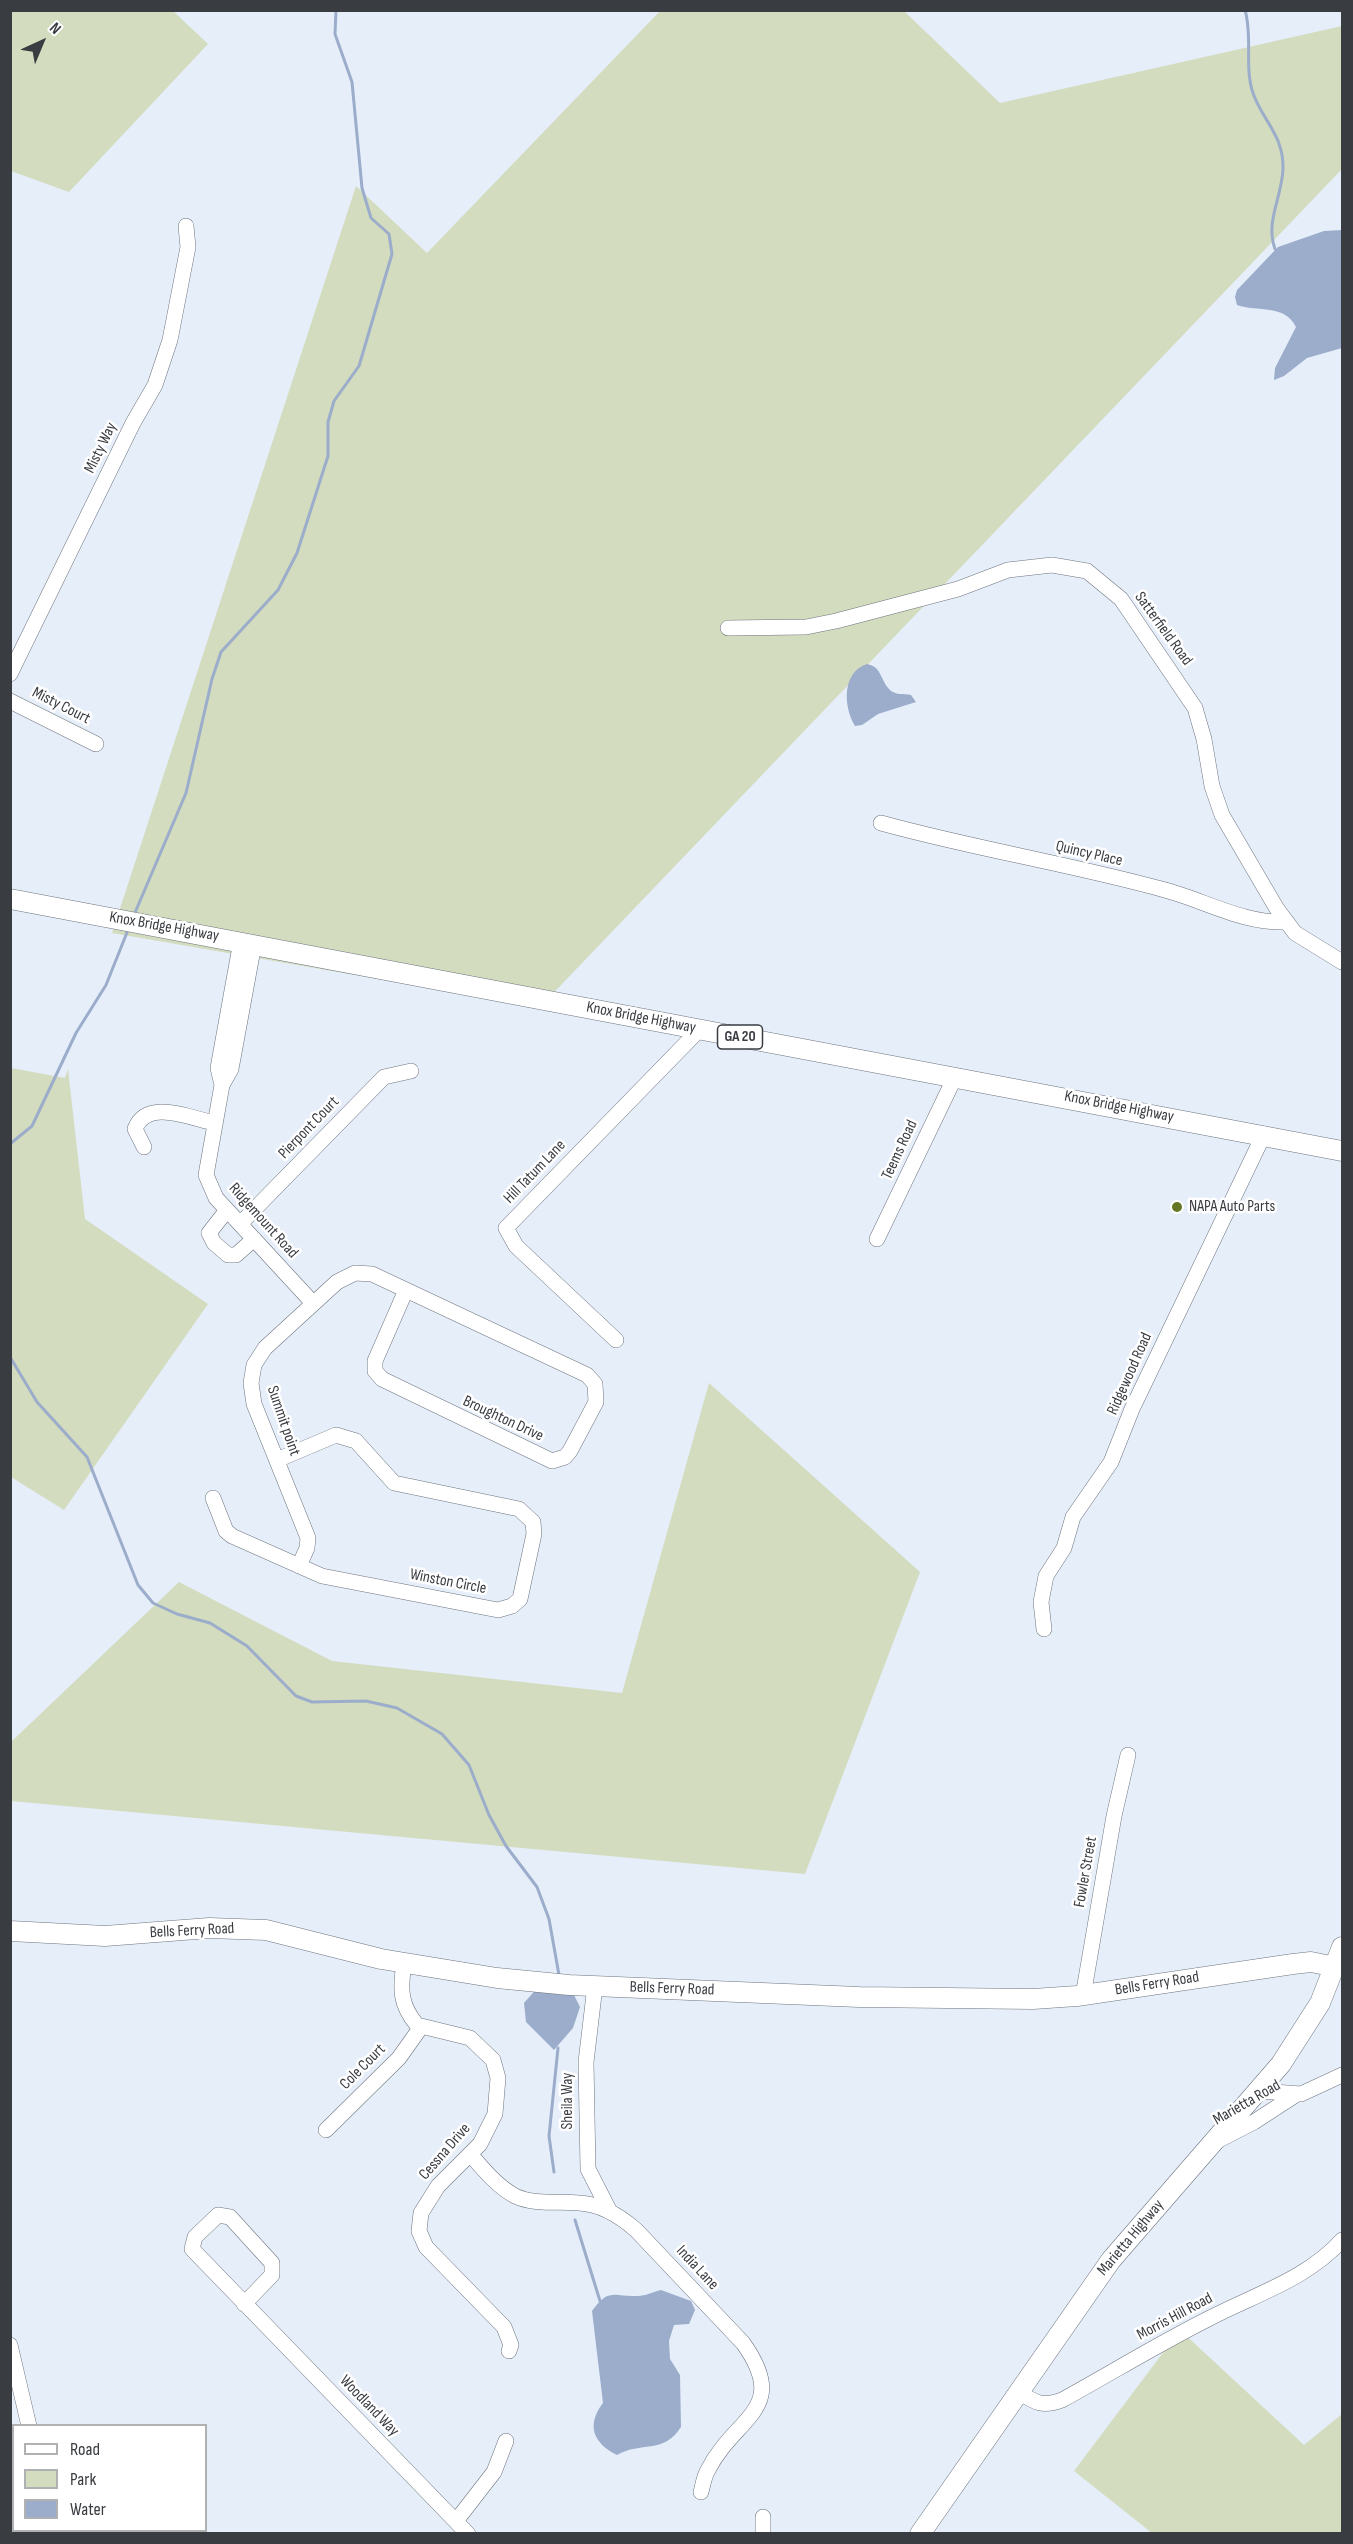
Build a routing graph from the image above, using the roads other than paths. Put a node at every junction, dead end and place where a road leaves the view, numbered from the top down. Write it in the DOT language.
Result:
graph roads {
  1 [pos="186,226"];
  2 [pos="728,628"];
  3 [pos="10,674"];
  4 [pos="10,701"];
  5 [pos="96,744"];
  6 [pos="881,823"];
  7 [pos="10,899"];
  8 [pos="1287,922"];
  9 [pos="248,942"];
  10 [pos="1342,962"];
  11 [pos="700,1029"];
  12 [pos="411,1071"];
  13 [pos="955,1077"];
  14 [pos="214,1123"];
  15 [pos="1264,1134"];
  16 [pos="144,1147"];
  17 [pos="1342,1151"];
  18 [pos="227,1210"];
  19 [pos="240,1224"];
  20 [pos="254,1239"];
  21 [pos="877,1239"];
  22 [pos="406,1290"];
  23 [pos="312,1302"];
  24 [pos="616,1340"];
  25 [pos="277,1460"];
  26 [pos="213,1498"];
  27 [pos="299,1566"];
  28 [pos="1044,1629"];
  29 [pos="1128,1755"];
  30 [pos="10,1931"];
  31 [pos="1342,1947"];
  32 [pos="404,1964"];
  33 [pos="1339,1968"];
  34 [pos="595,1986"];
  35 [pos="1083,1996"];
  36 [pos="421,2026"];
  37 [pos="1342,2075"];
  38 [pos="1260,2091"];
  39 [pos="1297,2094"];
  40 [pos="326,2130"];
  41 [pos="1214,2142"];
  42 [pos="471,2155"];
  43 [pos="610,2212"];
  44 [pos="1342,2240"];
  45 [pos="244,2304"];
  46 [pos="10,2345"];
  47 [pos="509,2351"];
  48 [pos="13,2374"];
  49 [pos="1019,2392"];
  50 [pos="28,2424"];
  51 [pos="506,2441"];
  52 [pos="701,2492"];
  53 [pos="763,2517"];
  54 [pos="456,2522"];
  55 [pos="468,2534"];
  56 [pos="763,2534"];
  57 [pos="920,2534"];
  1 -- 3 [label="street, Misty Way"];
  2 -- 8 [label="street, Satterfield Road"];
  4 -- 5 [label="street, Misty Court"];
  6 -- 8 [label="street, Quincy Place"];
  7 -- 9 [label="main road, Knox Bridge Highway / GA 20"];
  8 -- 10 [label="street, Satterfield Road"];
  9 -- 11 [label="main road, Knox Bridge Highway / GA 20"];
  9 -- 14 [label="street, Ridgemount Road"];
  11 -- 13 [label="main road, Knox Bridge Highway / GA 20"];
  11 -- 24 [label="street, Hill Tatum Lane"];
  12 -- 19 [label="street, Pierpont Court"];
  13 -- 15 [label="main road, Knox Bridge Highway / GA 20"];
  13 -- 21 [label="street, Teems Road"];
  14 -- 16 [label="street"];
  14 -- 18 [label="street, Ridgemount Road"];
  15 -- 17 [label="main road, Knox Bridge Highway / GA 20"];
  15 -- 28 [label="street, Ridgewood Road"];
  18 -- 19 [label="street, Ridgemount Road"];
  18 -- 20 [label="street"];
  19 -- 20 [label="street, Ridgemount Road"];
  20 -- 23 [label="street, Ridgemount Road"];
  22 -- 22 [label="street, Broughton Drive"];
  22 -- 23 [label="street, Summit point"];
  23 -- 25 [label="street, Summit point"];
  25 -- 27 [label="street, Summit point"];
  25 -- 27 [label="street, Winston Circle"];
  26 -- 27 [label="street, Winston Circle"];
  29 -- 35 [label="street, Fowler Street"];
  30 -- 32 [label="main road, Bells Ferry Road"];
  31 -- 33 [label="main road, Marietta Highway"];
  32 -- 34 [label="main road, Bells Ferry Road"];
  32 -- 36 [label="street"];
  33 -- 35 [label="main road, Bells Ferry Road"];
  33 -- 38 [label="main road, Marietta Highway"];
  34 -- 35 [label="main road, Bells Ferry Road"];
  34 -- 43 [label="street, Sheila Way"];
  36 -- 40 [label="street, Cole Court"];
  36 -- 42 [label="street, Cessna Drive"];
  37 -- 39 [label="street, Marietta Road"];
  38 -- 39 [label="street, Marietta Road"];
  38 -- 41 [label="main road, Marietta Highway"];
  39 -- 41 [label="street, Marietta Road"];
  41 -- 49 [label="main road, Marietta Highway"];
  42 -- 43 [label="street, India Lane"];
  42 -- 47 [label="street, Cessna Drive"];
  43 -- 52 [label="street, India Lane"];
  44 -- 49 [label="street, Morris Hill Road"];
  45 -- 45 [label="street, Woodland Way"];
  45 -- 54 [label="street, Woodland Way"];
  46 -- 48 [label="street"];
  48 -- 50 [label="street"];
  49 -- 57 [label="main road, Marietta Highway"];
  51 -- 54 [label="street"];
  53 -- 56 [label="street"];
  54 -- 55 [label="street, Woodland Way"];
}
